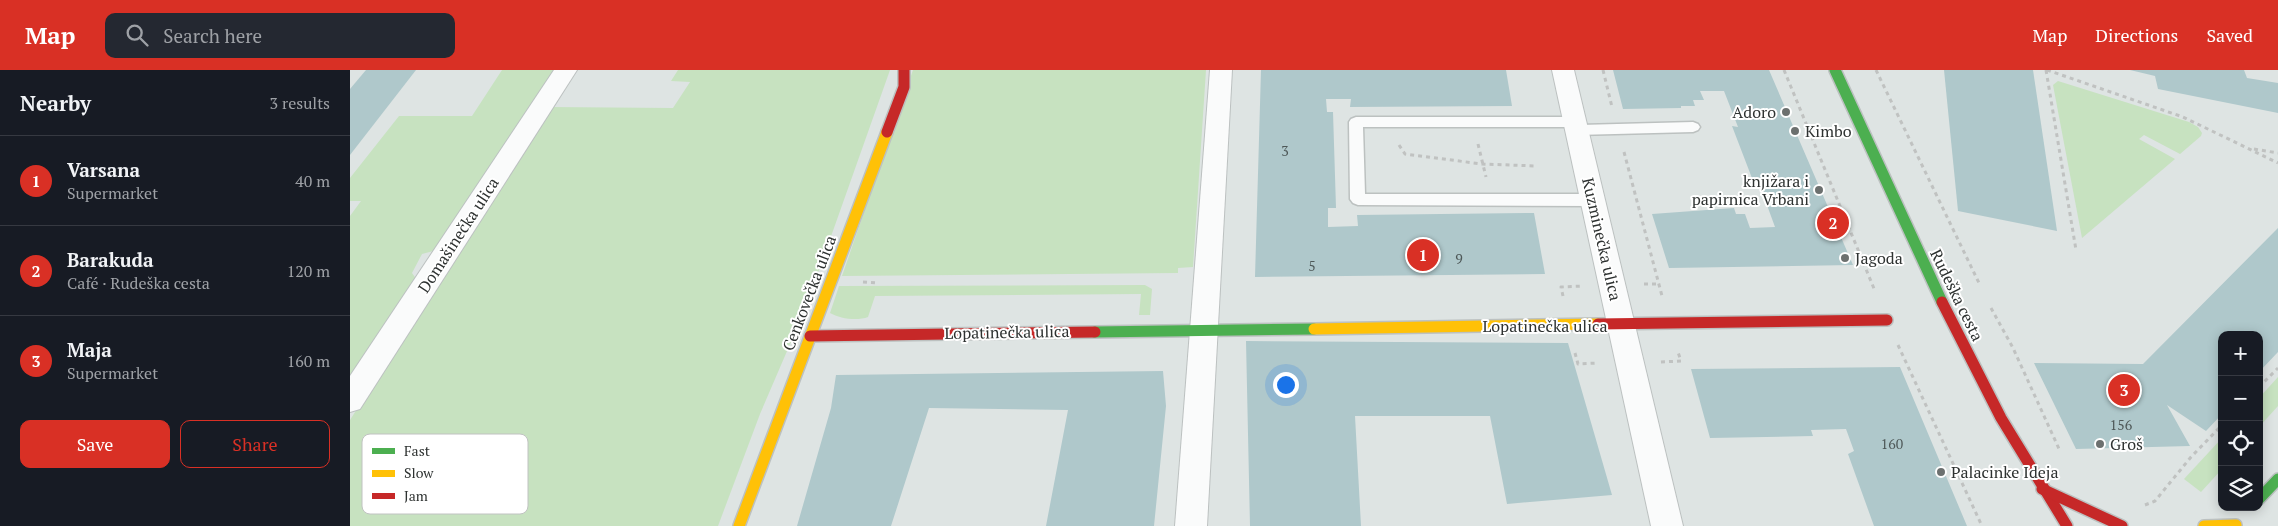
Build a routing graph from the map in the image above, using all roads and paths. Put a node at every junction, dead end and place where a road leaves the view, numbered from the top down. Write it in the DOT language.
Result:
graph roads {
  1 [pos="566,70"];
  2 [pos="904,70"];
  3 [pos="1221,70"];
  4 [pos="1563,70"];
  5 [pos="1603,70"];
  6 [pos="1835,70"];
  7 [pos="1876,70"];
  8 [pos="2046,70"];
  9 [pos="1384,122"];
  10 [pos="1473,122"];
  11 [pos="1576,126"];
  12 [pos="1693,127"];
  13 [pos="1618,129"];
  14 [pos="2251,148"];
  15 [pos="2278,153"];
  16 [pos="2278,162"];
  17 [pos="1482,164"];
  18 [pos="1536,166"];
  19 [pos="1493,200"];
  20 [pos="1593,200"];
  21 [pos="2076,250"];
  22 [pos="1979,283"];
  23 [pos="1658,284"];
  24 [pos="1991,308"];
  25 [pos="1887,320"];
  26 [pos="1622,325"];
  27 [pos="1204,329"];
  28 [pos="810,336"];
  29 [pos="2278,368"];
  30 [pos="2263,383"];
  31 [pos="350,400"];
  32 [pos="2218,429"];
  33 [pos="2061,453"];
  34 [pos="2278,479"];
  35 [pos="2042,489"];
  36 [pos="2263,495"];
  37 [pos="2138,509"];
  38 [pos="2237,523"];
  39 [pos="739,526"];
  40 [pos="1191,526"];
  41 [pos="1667,526"];
  42 [pos="2067,526"];
  43 [pos="2122,526"];
  44 [pos="2204,526"];
  1 -- 31 [label="street, Domašinečka ulica"];
  2 -- 28 [label="street, Cenkovečka ulica"];
  3 -- 27 [label="street"];
  4 -- 11 [label="street, Kuzminečka ulica"];
  5 -- 13 [label="path"];
  6 -- 35 [label="street, Rudeška cesta"];
  7 -- 22 [label="path"];
  8 -- 14 [label="path"];
  8 -- 21 [label="path"];
  9 -- 10 [label="lane"];
  9 -- 17 [label="path"];
  9 -- 19 [label="lane"];
  10 -- 11 [label="lane"];
  10 -- 17 [label="path"];
  11 -- 13 [label="lane"];
  11 -- 20 [label="street, Kuzminečka ulica"];
  12 -- 13 [label="lane"];
  13 -- 23 [label="path"];
  14 -- 15 [label="path"];
  14 -- 16 [label="path"];
  17 -- 18 [label="path"];
  17 -- 19 [label="path"];
  19 -- 20 [label="lane"];
  20 -- 26 [label="street, Kuzminečka ulica"];
  24 -- 33 [label="path"];
  25 -- 26 [label="street, Lopatinečka ulica"];
  26 -- 27 [label="street, Lopatinečka ulica"];
  26 -- 41 [label="street, Kuzminečka ulica"];
  27 -- 28 [label="street, Lopatinečka ulica"];
  27 -- 40 [label="street"];
  28 -- 39 [label="street, Cenkovečka ulica"];
  29 -- 30 [label="path"];
  32 -- 37 [label="path"];
  34 -- 36 [label="street"];
  35 -- 42 [label="street, Rudeška cesta"];
  35 -- 43 [label="street"];
  38 -- 44 [label="street"];
}
